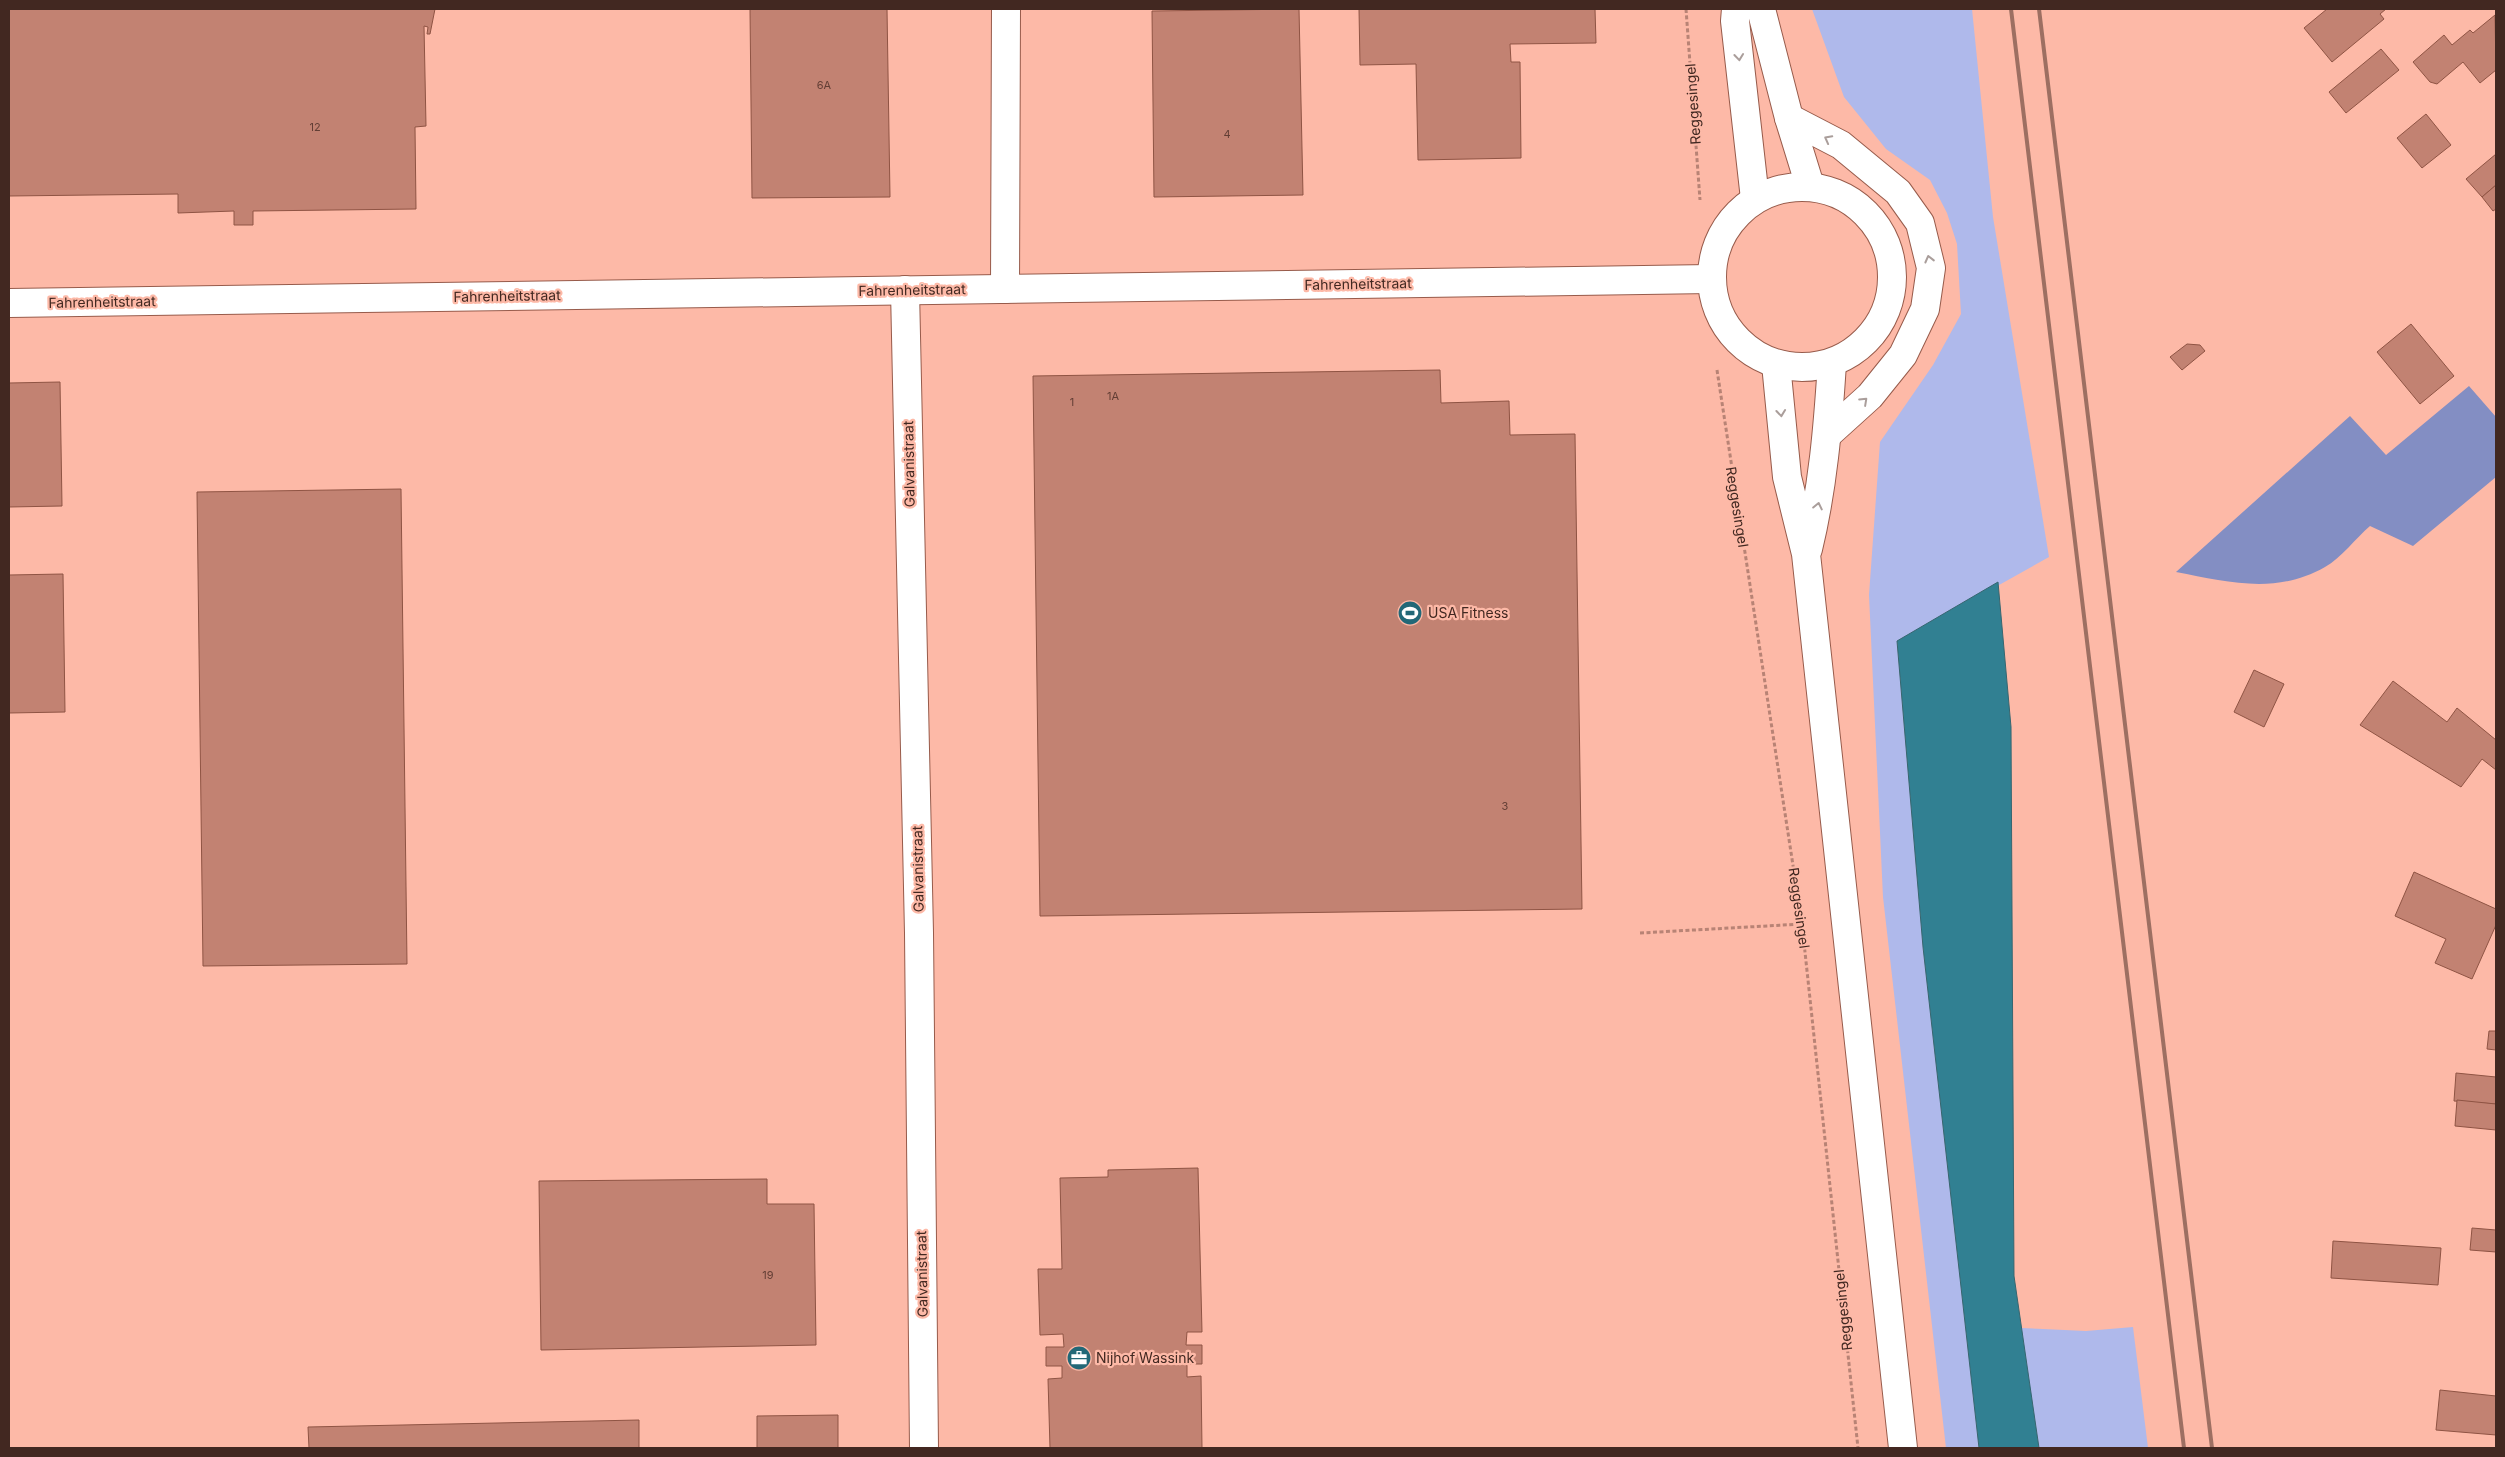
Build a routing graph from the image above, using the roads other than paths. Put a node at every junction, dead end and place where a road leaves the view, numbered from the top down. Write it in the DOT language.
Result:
graph roads {
  1 [pos="1006,9"];
  2 [pos="1736,9"];
  3 [pos="1761,9"];
  4 [pos="1788,118"];
  5 [pos="1810,186"];
  6 [pos="1755,199"];
  7 [pos="1711,280"];
  8 [pos="1005,289"];
  9 [pos="905,290"];
  10 [pos="9,303"];
  11 [pos="1832,363"];
  12 [pos="1776,364"];
  13 [pos="1828,434"];
  14 [pos="1806,554"];
  15 [pos="924,1448"];
  16 [pos="1903,1448"];
  1 -- 8 [label="street"];
  2 -- 6 [label="street, one-way"];
  3 -- 4 [label="street"];
  4 -- 5 [label="street"];
  13 -- 4 [label="street, one-way"];
  5 -- 6 [label="street"];
  5 -- 11 [label="street"];
  6 -- 7 [label="street"];
  7 -- 8 [label="street, Fahrenheitstraat"];
  7 -- 12 [label="street"];
  8 -- 9 [label="street, Fahrenheitstraat"];
  9 -- 10 [label="street, Fahrenheitstraat"];
  9 -- 15 [label="street, Galvanistraat"];
  11 -- 12 [label="street"];
  11 -- 13 [label="street"];
  12 -- 14 [label="street, one-way"];
  14 -- 13 [label="street, one-way"];
  14 -- 16 [label="street"];
}
